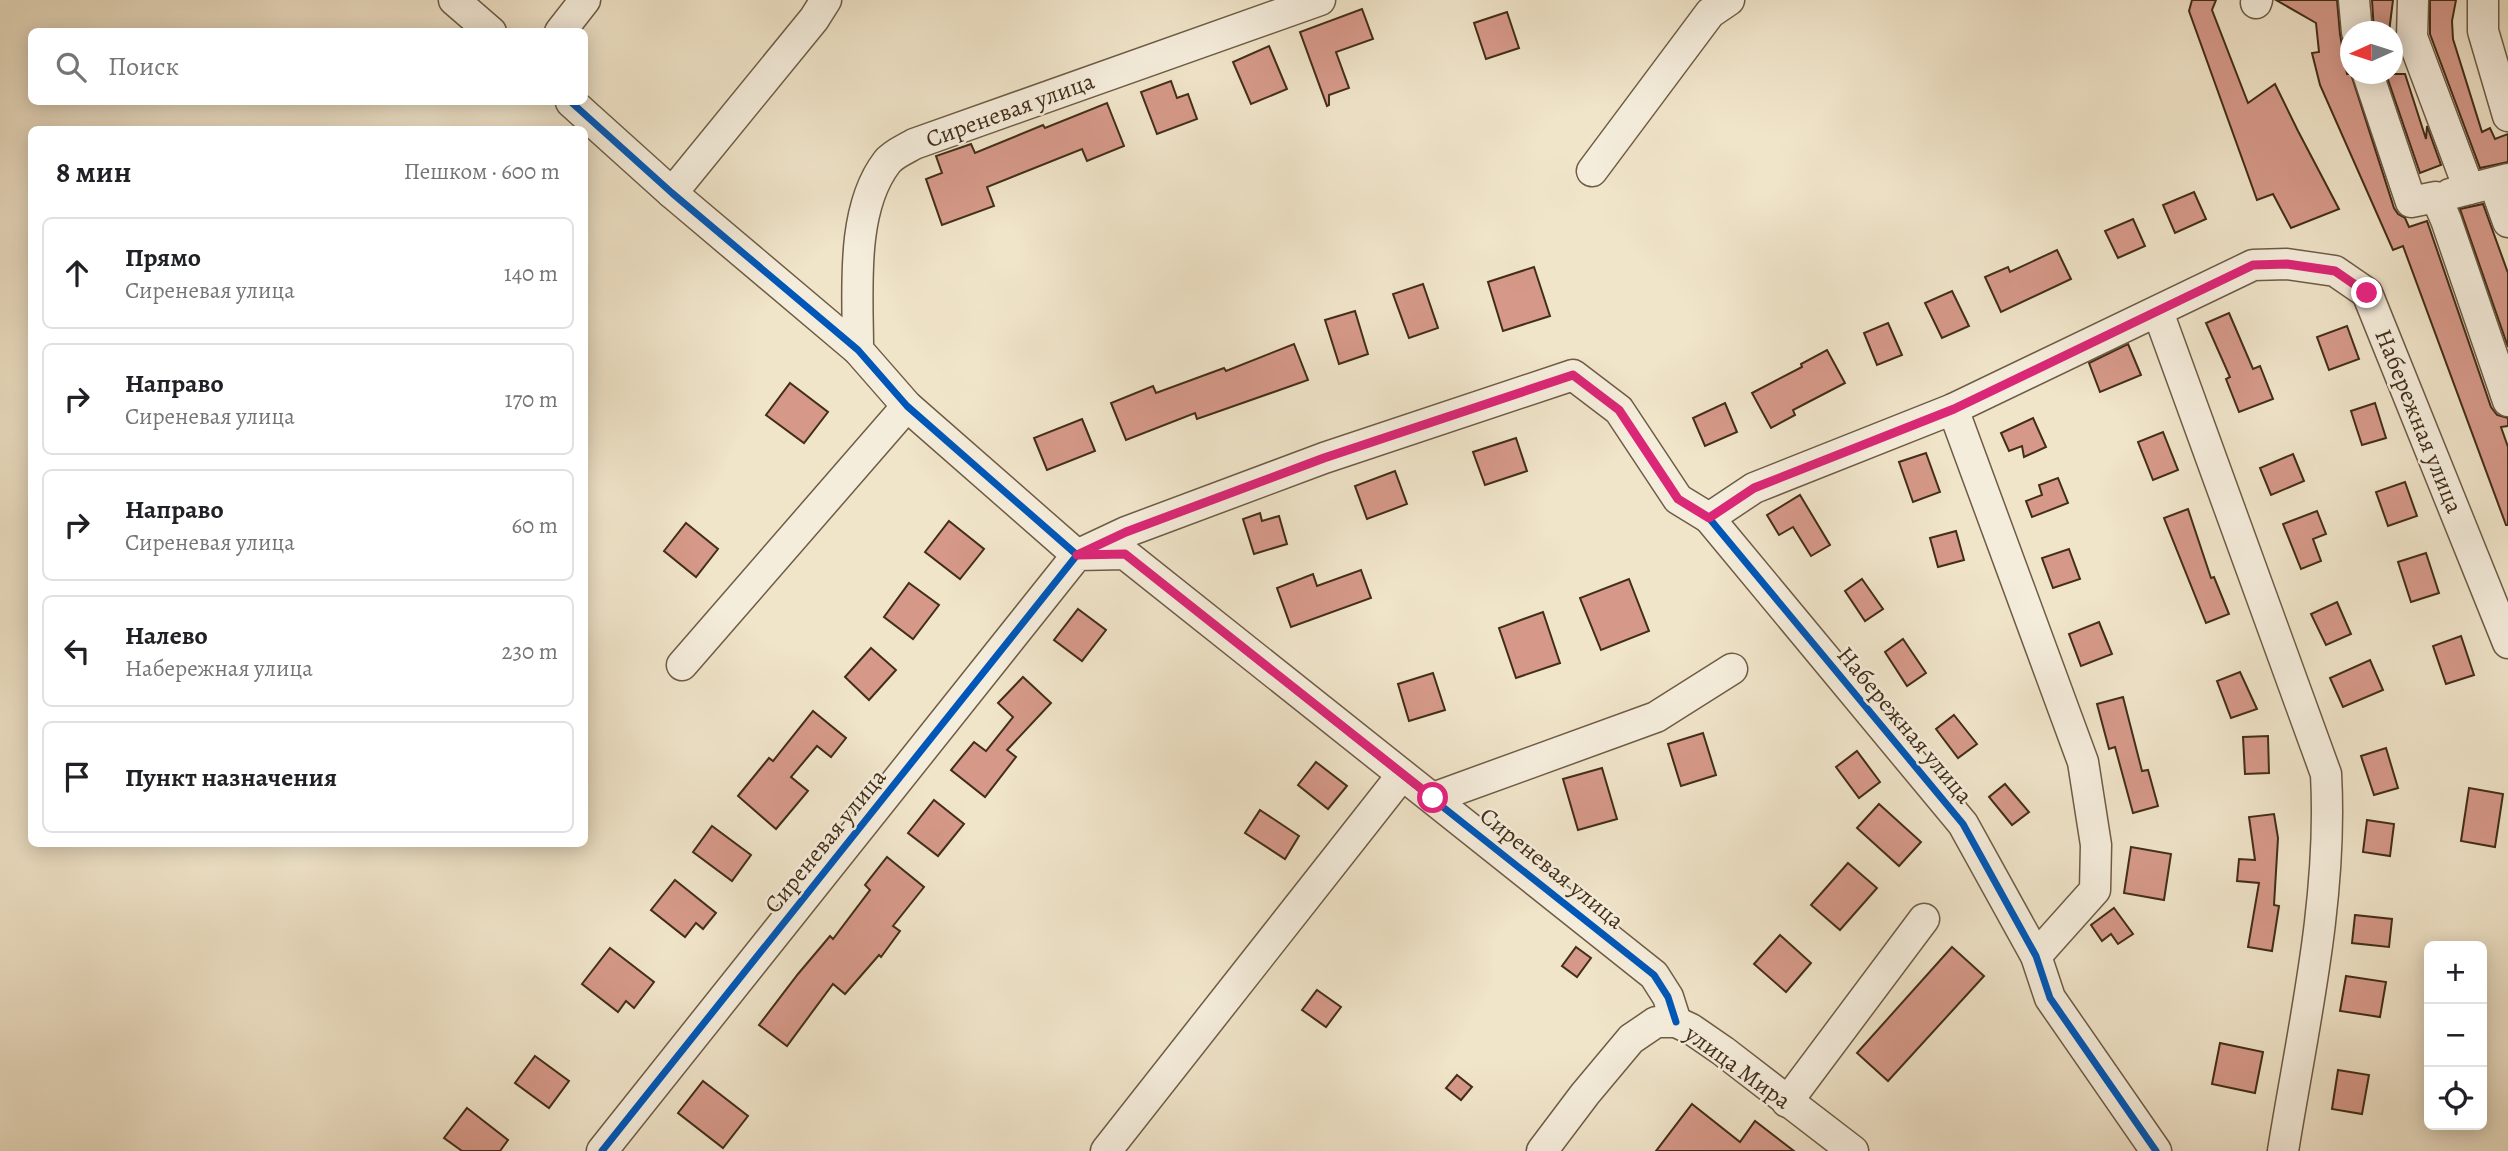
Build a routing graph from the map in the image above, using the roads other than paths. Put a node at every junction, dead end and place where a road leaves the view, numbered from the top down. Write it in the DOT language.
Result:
graph roads {
  1 [pos="454,0"];
  2 [pos="585,0"];
  3 [pos="826,0"];
  4 [pos="1320,0"];
  5 [pos="2354,0"];
  6 [pos="2413,0"];
  7 [pos="2483,0"];
  8 [pos="1717,4"];
  9 [pos="2356,21"];
  10 [pos="486,28"];
  11 [pos="563,28"];
  12 [pos="2371,84"];
  13 [pos="574,105"];
  14 [pos="2508,116"];
  15 [pos="1592,171"];
  16 [pos="2490,184"];
  17 [pos="672,193"];
  18 [pos="2436,197"];
  19 [pos="2508,222"];
  20 [pos="2158,312"];
  21 [pos="858,350"];
  22 [pos="2508,401"];
  23 [pos="907,405"];
  24 [pos="1954,409"];
  25 [pos="1709,518"];
  26 [pos="1077,555"];
  27 [pos="2508,643"];
  28 [pos="682,665"];
  29 [pos="1732,669"];
  30 [pos="1402,775"];
  31 [pos="1433,798"];
  32 [pos="1924,919"];
  33 [pos="2036,957"];
  34 [pos="1676,1022"];
  35 [pos="1787,1102"];
  36 [pos="602,1151"];
  37 [pos="1106,1151"];
  38 [pos="1542,1151"];
  39 [pos="1853,1151"];
  40 [pos="2156,1151"];
  41 [pos="2283,1151"];
  1 -- 10 [label="street"];
  2 -- 11 [label="street"];
  3 -- 17 [label="street"];
  4 -- 21 [label="street, Сиреневая улица"];
  5 -- 9 [label="street"];
  6 -- 16 [label="street"];
  7 -- 14 [label="street"];
  8 -- 15 [label="street"];
  12 -- 18 [label="street"];
  13 -- 17 [label="street"];
  16 -- 18 [label="street"];
  16 -- 19 [label="street"];
  17 -- 21 [label="street"];
  18 -- 22 [label="street"];
  20 -- 24 [label="street, Набережная улица"];
  20 -- 27 [label="street, Набережная улица"];
  20 -- 41 [label="street"];
  21 -- 23 [label="street"];
  23 -- 26 [label="street"];
  23 -- 28 [label="street"];
  24 -- 25 [label="street, Набережная улица"];
  24 -- 33 [label="street"];
  25 -- 26 [label="street, Сиреневая улица"];
  25 -- 33 [label="street, Набережная улица"];
  26 -- 30 [label="street, Сиреневая улица"];
  26 -- 36 [label="street, Сиреневая улица"];
  29 -- 31 [label="street"];
  30 -- 31 [label="street, Сиреневая улица"];
  30 -- 37 [label="street"];
  31 -- 34 [label="street, Сиреневая улица"];
  32 -- 35 [label="street"];
  33 -- 40 [label="street, Набережная улица"];
  34 -- 35 [label="street, улица Мира"];
  34 -- 38 [label="street, улица Мира"];
  35 -- 39 [label="street, улица Мира"];
}
